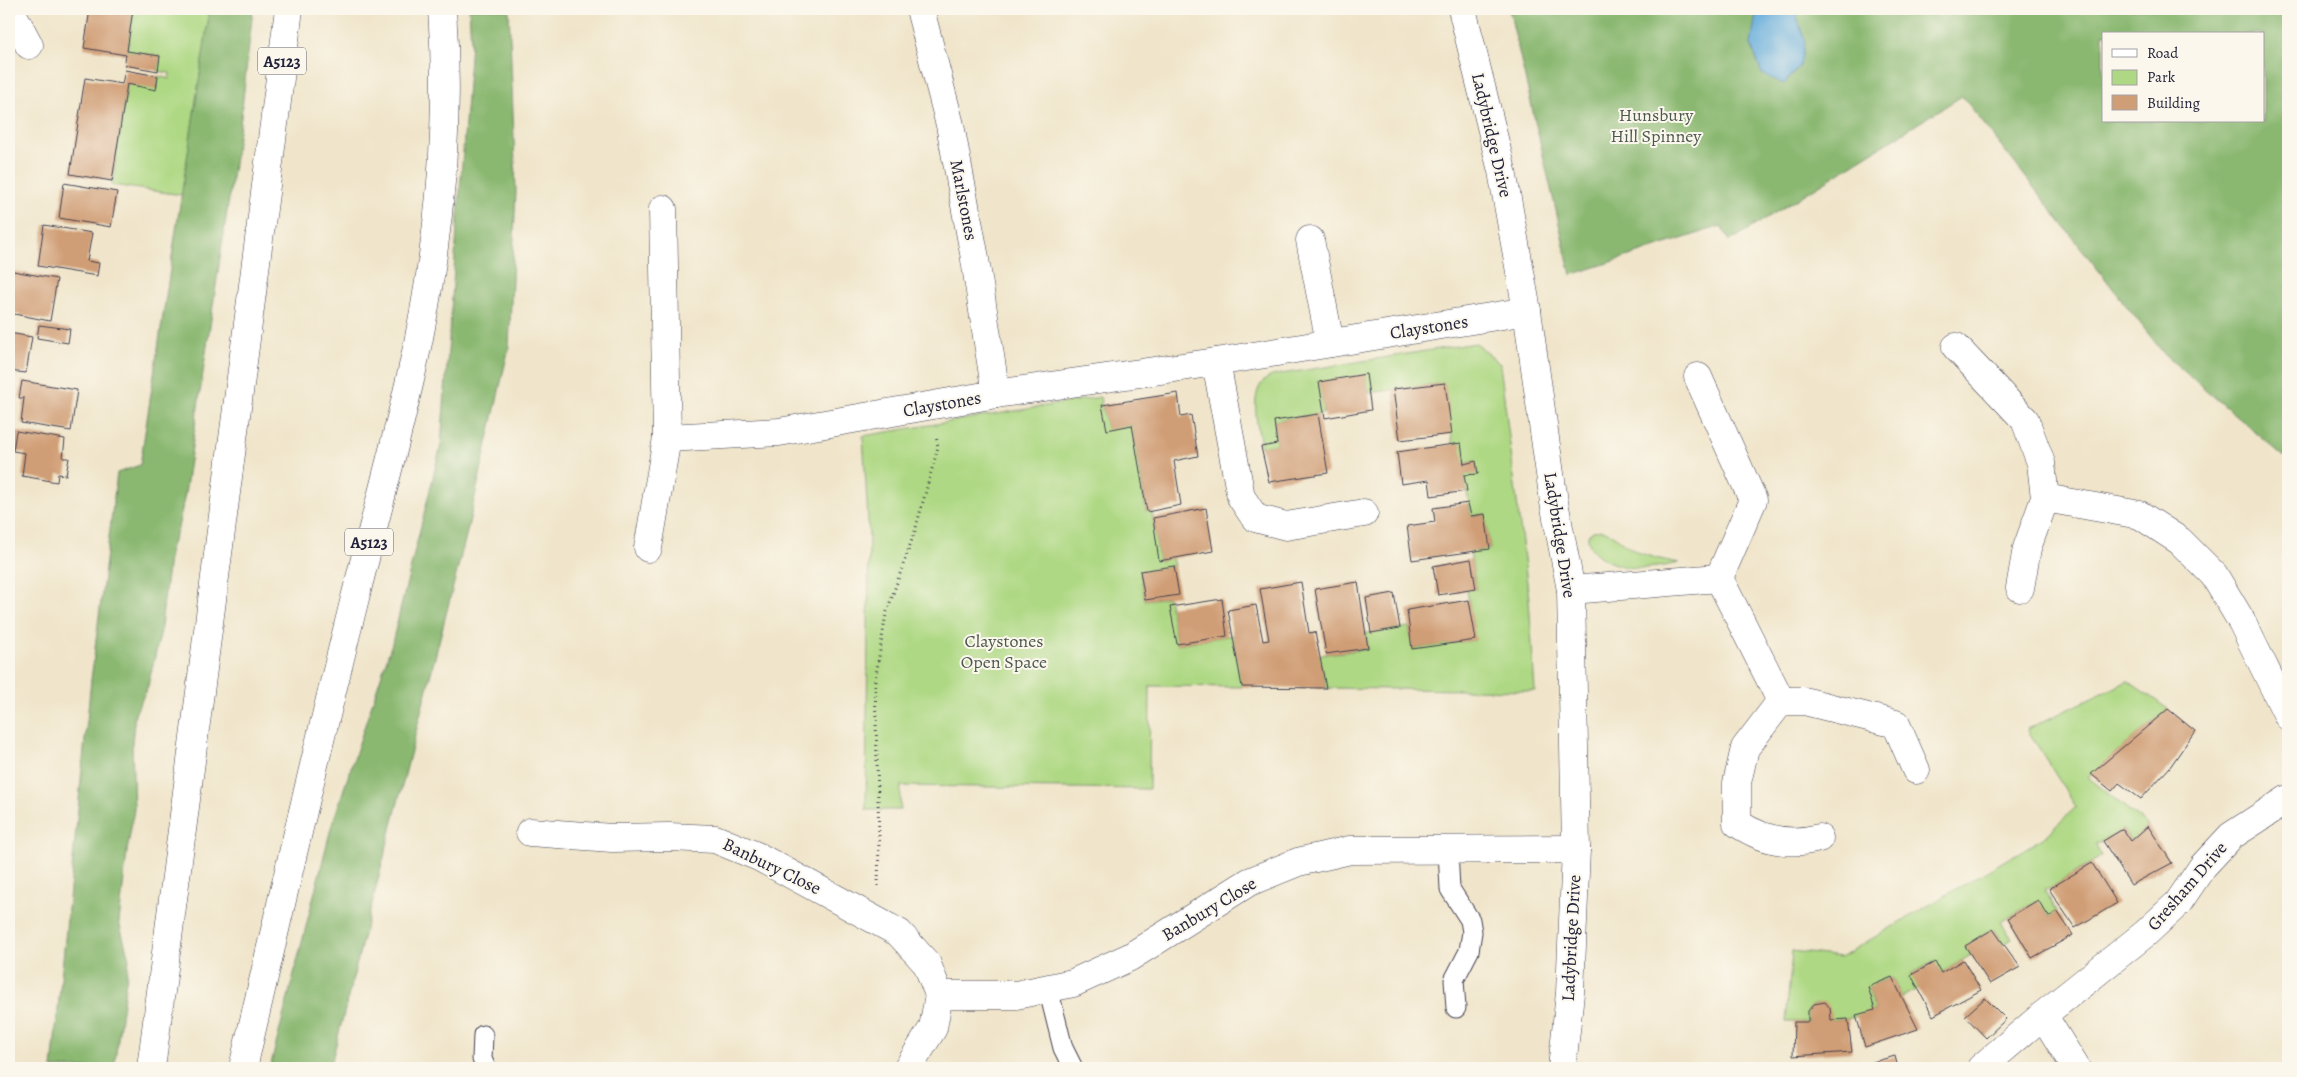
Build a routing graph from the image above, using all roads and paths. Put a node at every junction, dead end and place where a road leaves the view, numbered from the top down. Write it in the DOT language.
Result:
graph roads {
  1 [pos="10,9"];
  2 [pos="289,9"];
  3 [pos="442,9"];
  4 [pos="920,9"];
  5 [pos="1462,9"];
  6 [pos="30,45"];
  7 [pos="663,209"];
  8 [pos="1310,240"];
  9 [pos="1527,311"];
  10 [pos="1330,343"];
  11 [pos="1956,347"];
  12 [pos="1216,362"];
  13 [pos="1698,377"];
  14 [pos="996,394"];
  15 [pos="931,406"];
  16 [pos="667,438"];
  17 [pos="2045,498"];
  18 [pos="1364,513"];
  19 [pos="648,548"];
  20 [pos="1719,578"];
  21 [pos="2020,588"];
  22 [pos="1571,590"];
  23 [pos="1781,701"];
  24 [pos="2288,716"];
  25 [pos="1916,770"];
  26 [pos="2288,799"];
  27 [pos="530,832"];
  28 [pos="1818,838"];
  29 [pos="1448,850"];
  30 [pos="1576,850"];
  31 [pos="872,918"];
  32 [pos="1048,988"];
  33 [pos="939,996"];
  34 [pos="1456,1008"];
  35 [pos="2043,1015"];
  36 [pos="483,1035"];
  37 [pos="151,1068"];
  38 [pos="243,1068"];
  39 [pos="486,1068"];
  40 [pos="908,1068"];
  41 [pos="1073,1068"];
  42 [pos="1562,1068"];
  43 [pos="1981,1068"];
  44 [pos="2076,1068"];
  1 -- 6 [label="main road"];
  2 -- 37 [label="main road, A5123"];
  3 -- 38 [label="main road, A5123"];
  4 -- 14 [label="main road, Marlstones"];
  5 -- 9 [label="main road, Ladybridge Drive"];
  7 -- 16 [label="main road"];
  8 -- 10 [label="main road"];
  9 -- 10 [label="main road, Claystones"];
  9 -- 22 [label="main road, Ladybridge Drive"];
  10 -- 12 [label="main road, Claystones"];
  11 -- 17 [label="main road"];
  12 -- 14 [label="main road, Claystones"];
  12 -- 18 [label="main road"];
  13 -- 20 [label="main road"];
  14 -- 15 [label="main road, Claystones"];
  15 -- 16 [label="main road, Claystones"];
  15 -- 31 [label="path"];
  16 -- 19 [label="main road"];
  17 -- 21 [label="main road"];
  17 -- 24 [label="main road"];
  20 -- 22 [label="main road"];
  20 -- 23 [label="main road"];
  22 -- 30 [label="main road, Ladybridge Drive"];
  23 -- 25 [label="main road"];
  23 -- 28 [label="main road"];
  26 -- 35 [label="main road, Gresham Drive"];
  27 -- 31 [label="main road, Banbury Close"];
  29 -- 30 [label="main road, Banbury Close"];
  29 -- 32 [label="main road, Banbury Close"];
  29 -- 34 [label="lane"];
  30 -- 42 [label="main road, Ladybridge Drive"];
  31 -- 33 [label="main road, Banbury Close"];
  32 -- 33 [label="main road, Banbury Close"];
  32 -- 41 [label="lane"];
  33 -- 40 [label="main road"];
  35 -- 43 [label="main road, Gresham Drive"];
  35 -- 44 [label="main road"];
  36 -- 39 [label="lane"];
}
